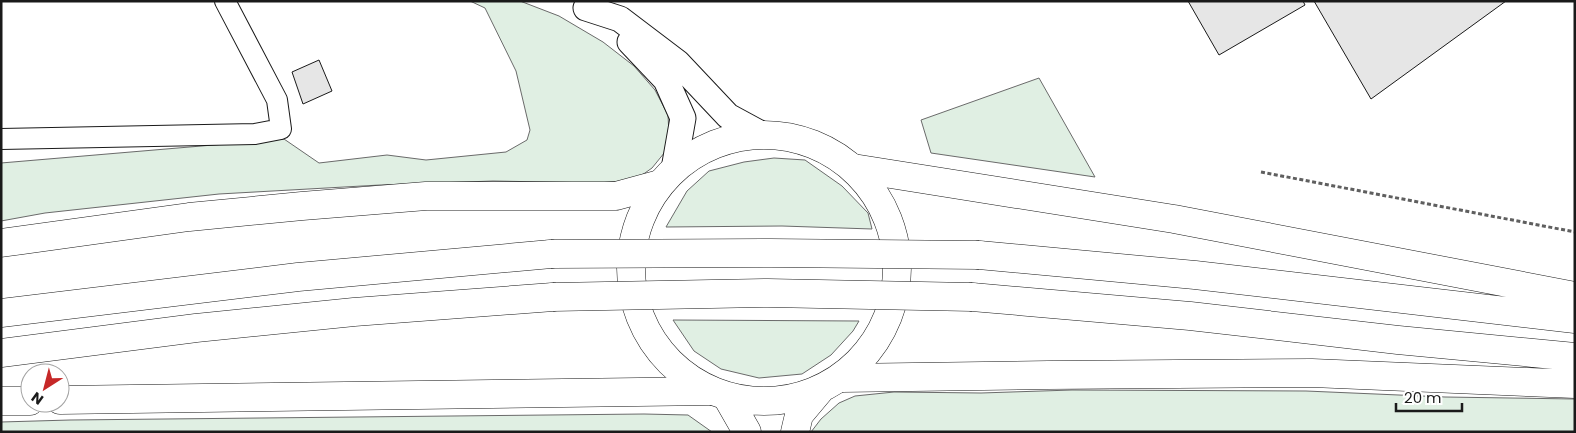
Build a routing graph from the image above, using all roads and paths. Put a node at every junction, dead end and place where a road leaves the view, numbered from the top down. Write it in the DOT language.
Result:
graph roads {
  1 [pos="224,1"];
  2 [pos="579,5"];
  3 [pos="762,134"];
  4 [pos="1,139"];
  5 [pos="853,168"];
  6 [pos="1260,172"];
  7 [pos="667,176"];
  8 [pos="1575,232"];
  9 [pos="1,243"];
  10 [pos="1575,296"];
  11 [pos="1,313"];
  12 [pos="1575,318"];
  13 [pos="1,354"];
  14 [pos="1575,357"];
  15 [pos="831,384"];
  16 [pos="1575,384"];
  17 [pos="720,394"];
  18 [pos="70,400"];
  19 [pos="1,401"];
  20 [pos="20,401"];
  21 [pos="747,432"];
  22 [pos="795,432"];
  1 -- 4 [label="street"];
  2 -- 3 [label="street"];
  2 -- 7 [label="street"];
  3 -- 5 [label="main road"];
  3 -- 7 [label="main road"];
  5 -- 10 [label="main road"];
  5 -- 15 [label="main road"];
  6 -- 8 [label="path"];
  7 -- 9 [label="main road"];
  7 -- 17 [label="main road"];
  11 -- 12 [label="main road, bridge"];
  13 -- 14 [label="main road, bridge"];
  15 -- 16 [label="main road"];
  15 -- 17 [label="main road"];
  15 -- 22 [label="main road"];
  17 -- 18 [label="main road"];
  17 -- 21 [label="main road"];
  19 -- 20 [label="main road"];
}
